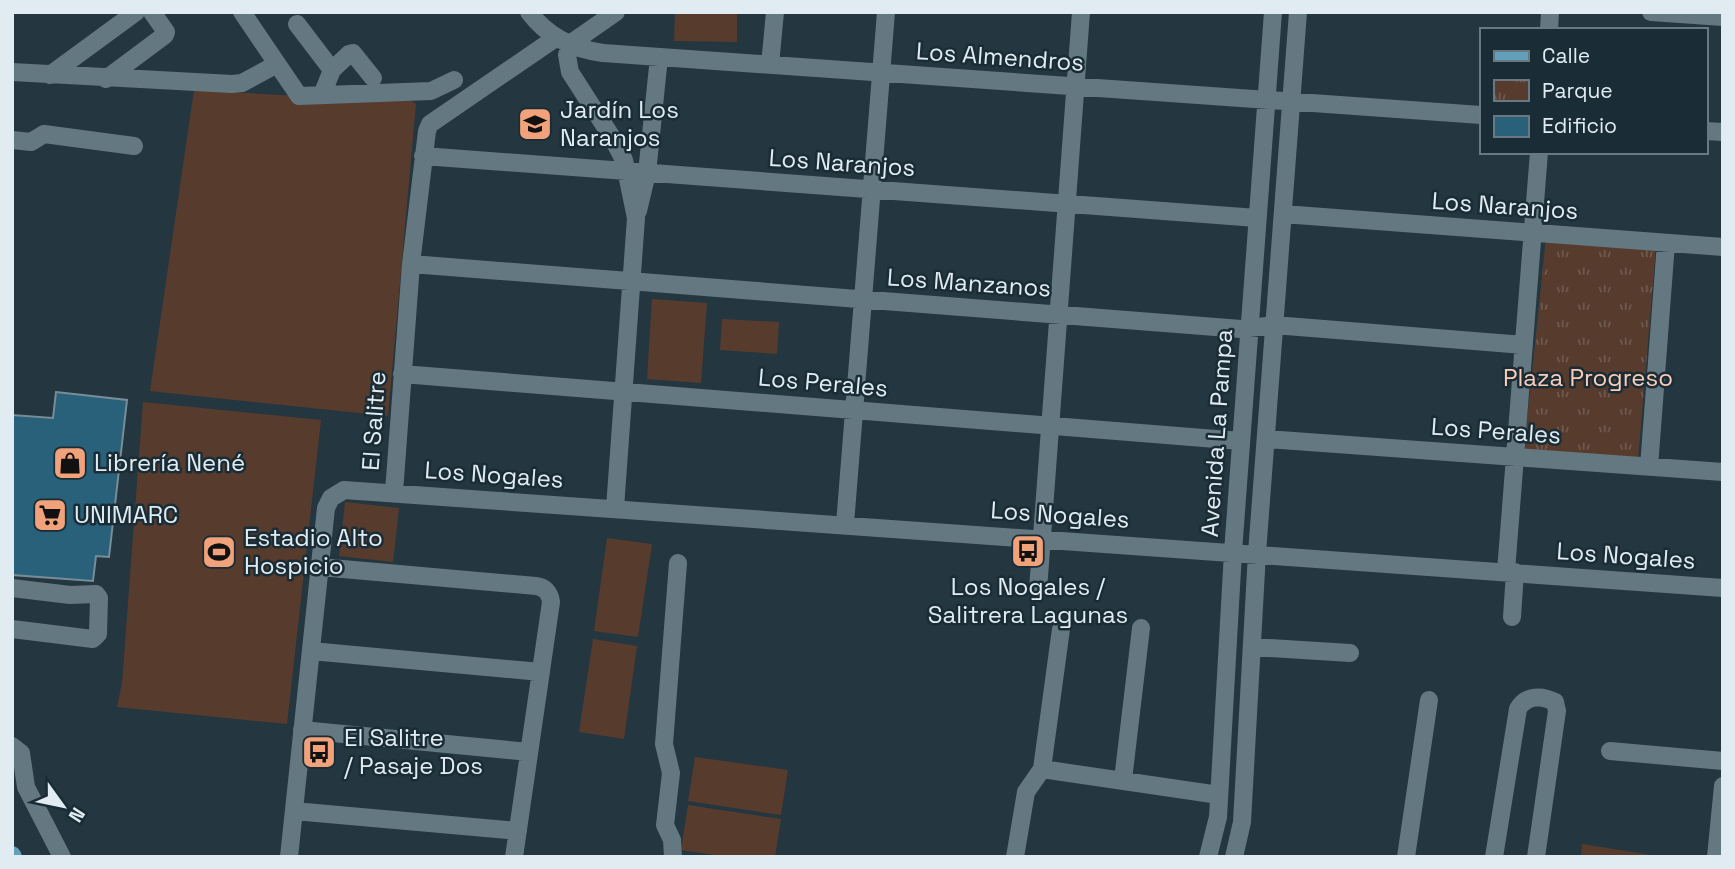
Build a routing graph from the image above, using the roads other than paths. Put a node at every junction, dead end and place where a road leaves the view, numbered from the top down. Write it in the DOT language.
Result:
graph roads {
  1 [pos="136,12"];
  2 [pos="152,12"];
  3 [pos="242,12"];
  4 [pos="529,12"];
  5 [pos="616,12"];
  6 [pos="775,12"];
  7 [pos="886,12"];
  8 [pos="1081,12"];
  9 [pos="1273,12"];
  10 [pos="1298,12"];
  11 [pos="1651,12"];
  12 [pos="1723,18"];
  13 [pos="297,24"];
  14 [pos="563,41"];
  15 [pos="659,57"];
  16 [pos="277,64"];
  17 [pos="770,65"];
  18 [pos="332,70"];
  19 [pos="12,72"];
  20 [pos="880,73"];
  21 [pos="50,75"];
  22 [pos="373,78"];
  23 [pos="106,79"];
  24 [pos="454,80"];
  25 [pos="1075,87"];
  26 [pos="322,95"];
  27 [pos="1266,100"];
  28 [pos="1291,102"];
  29 [pos="1480,116"];
  30 [pos="12,140"];
  31 [pos="134,146"];
  32 [pos="1539,154"];
  33 [pos="423,156"];
  34 [pos="628,171"];
  35 [pos="647,173"];
  36 [pos="871,189"];
  37 [pos="1066,204"];
  38 [pos="1283,214"];
  39 [pos="636,218"];
  40 [pos="1257,218"];
  41 [pos="1533,233"];
  42 [pos="1666,243"];
  43 [pos="1723,247"];
  44 [pos="411,264"];
  45 [pos="631,281"];
  46 [pos="862,299"];
  47 [pos="1058,314"];
  48 [pos="1275,325"];
  49 [pos="1249,329"];
  50 [pos="1524,345"];
  51 [pos="402,374"];
  52 [pos="623,391"];
  53 [pos="854,410"];
  54 [pos="1050,425"];
  55 [pos="1266,439"];
  56 [pos="1241,441"];
  57 [pos="1515,457"];
  58 [pos="1649,467"];
  59 [pos="1723,472"];
  60 [pos="394,492"];
  61 [pos="615,508"];
  62 [pos="845,524"];
  63 [pos="1042,538"];
  64 [pos="1233,552"];
  65 [pos="1257,553"];
  66 [pos="678,563"];
  67 [pos="320,567"];
  68 [pos="1510,572"];
  69 [pos="12,588"];
  70 [pos="1723,588"];
  71 [pos="1038,590"];
  72 [pos="1512,617"];
  73 [pos="1141,628"];
  74 [pos="12,629"];
  75 [pos="1061,629"];
  76 [pos="1252,647"];
  77 [pos="311,650"];
  78 [pos="1350,653"];
  79 [pos="541,672"];
  80 [pos="1429,699"];
  81 [pos="302,730"];
  82 [pos="12,746"];
  83 [pos="1610,751"];
  84 [pos="529,752"];
  85 [pos="1723,761"];
  86 [pos="1042,769"];
  87 [pos="1123,780"];
  88 [pos="1723,786"];
  89 [pos="1219,795"];
  90 [pos="294,811"];
  91 [pos="517,831"];
  92 [pos="62,857"];
  93 [pos="289,857"];
  94 [pos="514,857"];
  95 [pos="673,857"];
  96 [pos="1015,857"];
  97 [pos="1208,857"];
  98 [pos="1234,857"];
  99 [pos="1406,857"];
  100 [pos="1494,857"];
  101 [pos="1536,857"];
  102 [pos="1716,857"];
  1 -- 21 [label="street"];
  2 -- 23 [label="street"];
  3 -- 16 [label="street"];
  4 -- 14 [label="street, Los Almendros"];
  5 -- 14 [label="street, El Salitre"];
  6 -- 17 [label="street"];
  7 -- 20 [label="street"];
  8 -- 25 [label="street"];
  9 -- 27 [label="street, Avenida La Pampa"];
  10 -- 28 [label="street, Avenida La Pampa"];
  11 -- 12 [label="street"];
  13 -- 18 [label="street"];
  14 -- 15 [label="street, Los Almendros"];
  14 -- 33 [label="street, El Salitre"];
  14 -- 34 [label="street"];
  15 -- 17 [label="street, Los Almendros"];
  15 -- 35 [label="street"];
  16 -- 23 [label="street"];
  16 -- 26 [label="street"];
  17 -- 20 [label="street, Los Almendros"];
  18 -- 22 [label="street"];
  18 -- 26 [label="street"];
  19 -- 21 [label="street"];
  20 -- 25 [label="street, Los Almendros"];
  20 -- 36 [label="street"];
  21 -- 23 [label="street"];
  24 -- 26 [label="street"];
  25 -- 27 [label="street, Los Almendros"];
  25 -- 37 [label="street"];
  27 -- 28 [label="street, Los Almendros"];
  27 -- 40 [label="street, Avenida La Pampa"];
  28 -- 29 [label="street, Los Almendros"];
  28 -- 38 [label="street, Avenida La Pampa"];
  30 -- 31 [label="street"];
  32 -- 41 [label="street"];
  33 -- 34 [label="street, Los Naranjos"];
  33 -- 44 [label="street, El Salitre"];
  34 -- 35 [label="street, Los Naranjos"];
  34 -- 39 [label="street"];
  35 -- 36 [label="street, Los Naranjos"];
  35 -- 39 [label="street"];
  36 -- 37 [label="street, Los Naranjos"];
  36 -- 46 [label="street"];
  37 -- 40 [label="street, Los Naranjos"];
  37 -- 47 [label="street"];
  38 -- 41 [label="street, Los Naranjos"];
  38 -- 48 [label="street, Avenida La Pampa"];
  39 -- 45 [label="street"];
  40 -- 49 [label="street, Avenida La Pampa"];
  41 -- 42 [label="street, Los Naranjos"];
  41 -- 50 [label="street"];
  42 -- 43 [label="street, Los Naranjos"];
  42 -- 58 [label="street"];
  44 -- 45 [label="street, Los Manzanos"];
  44 -- 51 [label="street, El Salitre"];
  45 -- 46 [label="street, Los Manzanos"];
  45 -- 52 [label="street"];
  46 -- 47 [label="street, Los Manzanos"];
  46 -- 53 [label="street"];
  47 -- 49 [label="street, Los Manzanos"];
  47 -- 54 [label="street"];
  48 -- 49 [label="street, Los Manzanos"];
  48 -- 50 [label="street, Los Manzanos"];
  48 -- 55 [label="street, Avenida La Pampa"];
  49 -- 56 [label="street, Avenida La Pampa"];
  50 -- 57 [label="street"];
  51 -- 52 [label="street, Los Perales"];
  51 -- 60 [label="street, El Salitre"];
  52 -- 53 [label="street, Los Perales"];
  52 -- 61 [label="street"];
  53 -- 54 [label="street, Los Perales"];
  53 -- 62 [label="street"];
  54 -- 56 [label="street, Los Perales"];
  54 -- 63 [label="street"];
  55 -- 57 [label="street, Los Perales"];
  55 -- 65 [label="street, Avenida La Pampa"];
  56 -- 64 [label="street, Avenida La Pampa"];
  57 -- 58 [label="street, Los Perales"];
  57 -- 68 [label="street"];
  58 -- 59 [label="street, Los Perales"];
  60 -- 61 [label="street, Los Nogales"];
  60 -- 67 [label="street, El Salitre"];
  61 -- 62 [label="street, Los Nogales"];
  62 -- 63 [label="street, Los Nogales"];
  63 -- 64 [label="street, Los Nogales"];
  63 -- 71 [label="street"];
  64 -- 65 [label="street, Los Nogales"];
  64 -- 89 [label="street, Avenida La Pampa"];
  65 -- 68 [label="street, Los Nogales"];
  65 -- 76 [label="street, Avenida La Pampa"];
  66 -- 95 [label="street"];
  67 -- 77 [label="street, El Salitre"];
  67 -- 79 [label="street"];
  68 -- 70 [label="street, Los Nogales"];
  68 -- 72 [label="street"];
  69 -- 74 [label="street"];
  73 -- 87 [label="street"];
  75 -- 86 [label="street"];
  76 -- 78 [label="street"];
  76 -- 98 [label="street, Avenida La Pampa"];
  77 -- 79 [label="street"];
  77 -- 81 [label="street, El Salitre"];
  79 -- 84 [label="street"];
  80 -- 99 [label="street"];
  81 -- 84 [label="street"];
  81 -- 90 [label="street, El Salitre"];
  82 -- 92 [label="street"];
  83 -- 85 [label="street"];
  84 -- 91 [label="street"];
  86 -- 87 [label="street"];
  86 -- 96 [label="street"];
  87 -- 89 [label="street"];
  88 -- 102 [label="street"];
  89 -- 97 [label="street, Avenida La Pampa"];
  90 -- 91 [label="street"];
  90 -- 93 [label="street, El Salitre"];
  91 -- 94 [label="street"];
  100 -- 101 [label="street"];
}
